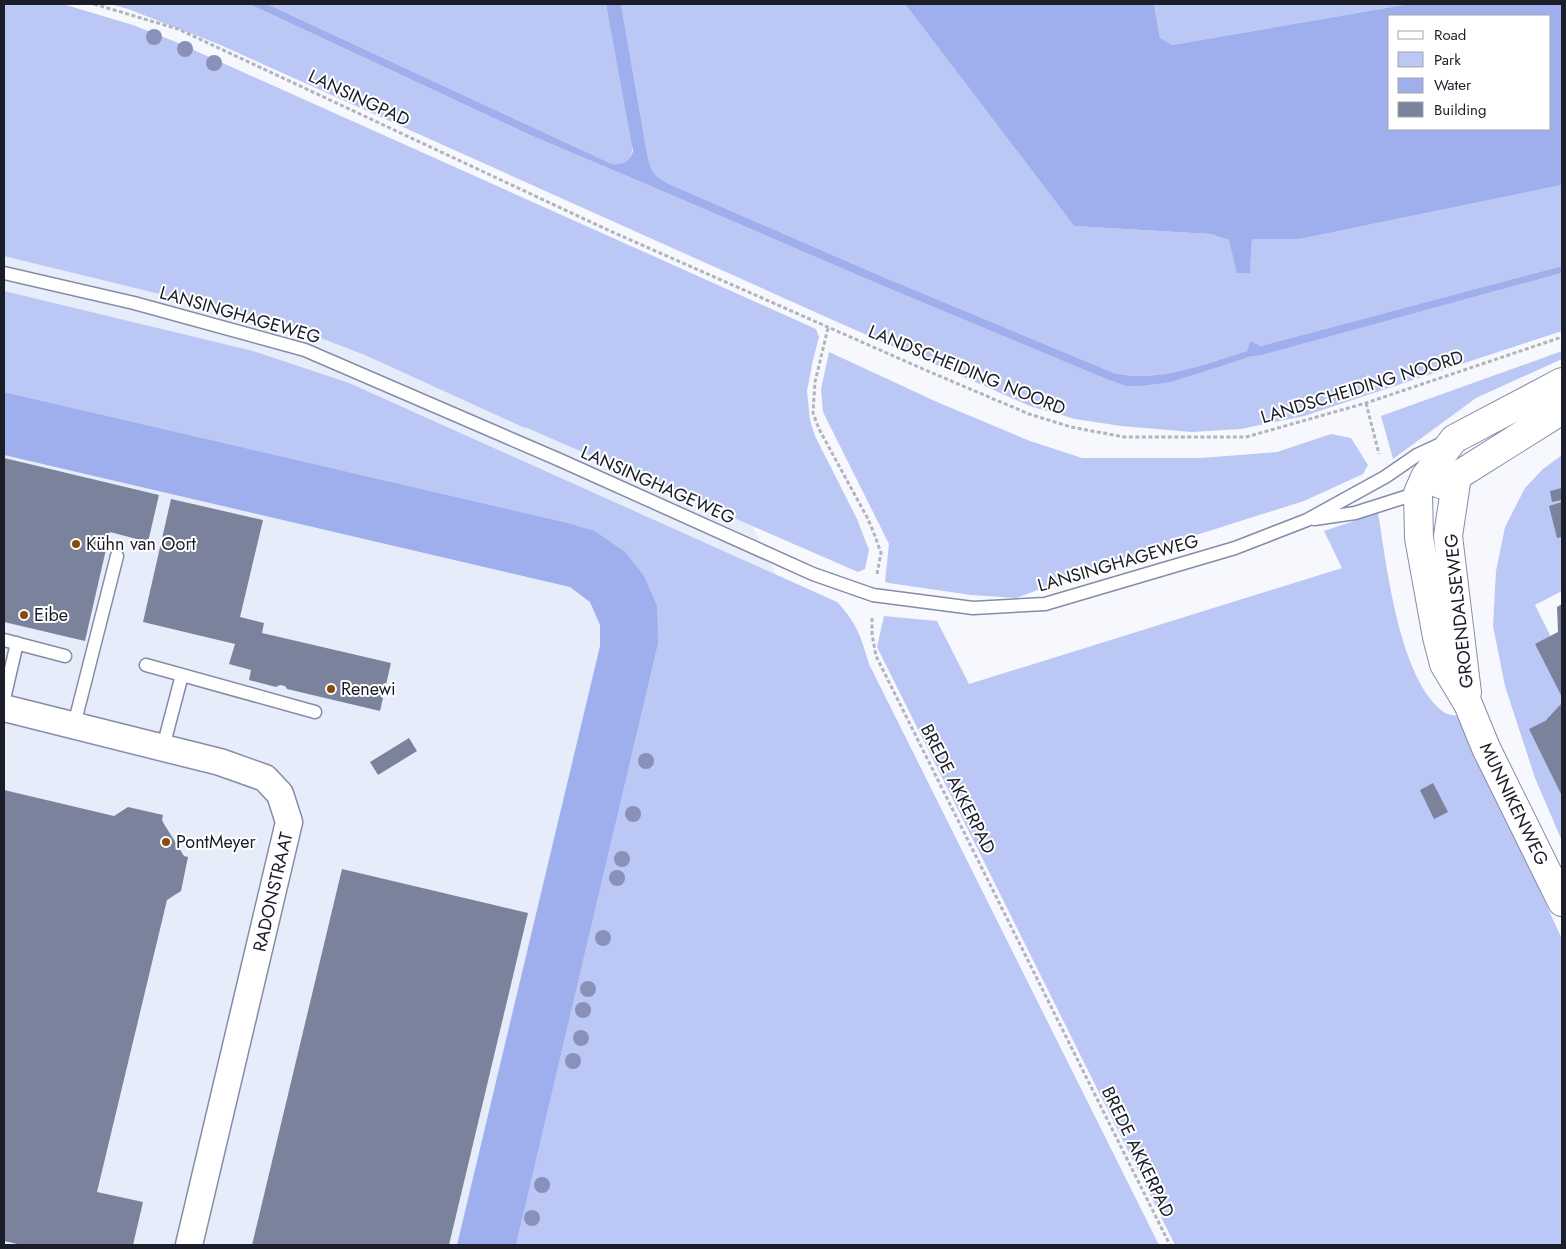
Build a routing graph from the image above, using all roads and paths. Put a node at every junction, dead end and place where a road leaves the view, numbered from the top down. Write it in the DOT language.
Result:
graph roads {
  1 [pos="94,4"];
  2 [pos="608,230"];
  3 [pos="4,273"];
  4 [pos="828,328"];
  5 [pos="1562,337"];
  6 [pos="1562,382"];
  7 [pos="1562,410"];
  8 [pos="1454,439"];
  9 [pos="1457,476"];
  10 [pos="1418,493"];
  11 [pos="1307,520"];
  12 [pos="117,556"];
  13 [pos="873,595"];
  14 [pos="4,640"];
  15 [pos="17,643"];
  16 [pos="64,656"];
  17 [pos="146,664"];
  18 [pos="182,675"];
  19 [pos="4,699"];
  20 [pos="1468,704"];
  21 [pos="4,708"];
  22 [pos="315,712"];
  23 [pos="74,725"];
  24 [pos="163,747"];
  25 [pos="1562,902"];
  26 [pos="189,1245"];
  27 [pos="1170,1245"];
  1 -- 2 [label="path, LANSINGPAD"];
  2 -- 4 [label="path, LANDSCHEIDING NOORD"];
  3 -- 13 [label="lane, LANSINGHAGEWEG"];
  4 -- 5 [label="path, LANDSCHEIDING NOORD"];
  4 -- 13 [label="path, BREDE AKKERPAD"];
  6 -- 8 [label="street, GROENDALSEWEG"];
  7 -- 9 [label="street"];
  8 -- 10 [label="street, GROENDALSEWEG"];
  8 -- 11 [label="lane, LANSINGHAGEWEG"];
  9 -- 10 [label="street"];
  9 -- 20 [label="street, GROENDALSEWEG"];
  10 -- 11 [label="lane, LANSINGHAGEWEG"];
  10 -- 20 [label="street, GROENDALSEWEG"];
  11 -- 13 [label="lane, LANSINGHAGEWEG"];
  12 -- 23 [label="lane"];
  13 -- 27 [label="path, BREDE AKKERPAD"];
  14 -- 15 [label="lane"];
  15 -- 16 [label="lane"];
  15 -- 19 [label="lane"];
  17 -- 18 [label="lane"];
  18 -- 22 [label="lane"];
  18 -- 24 [label="lane"];
  20 -- 25 [label="street, MUNNIKENWEG"];
  21 -- 23 [label="street, RADONSTRAAT"];
  23 -- 24 [label="street, RADONSTRAAT"];
  24 -- 26 [label="street, RADONSTRAAT"];
}
